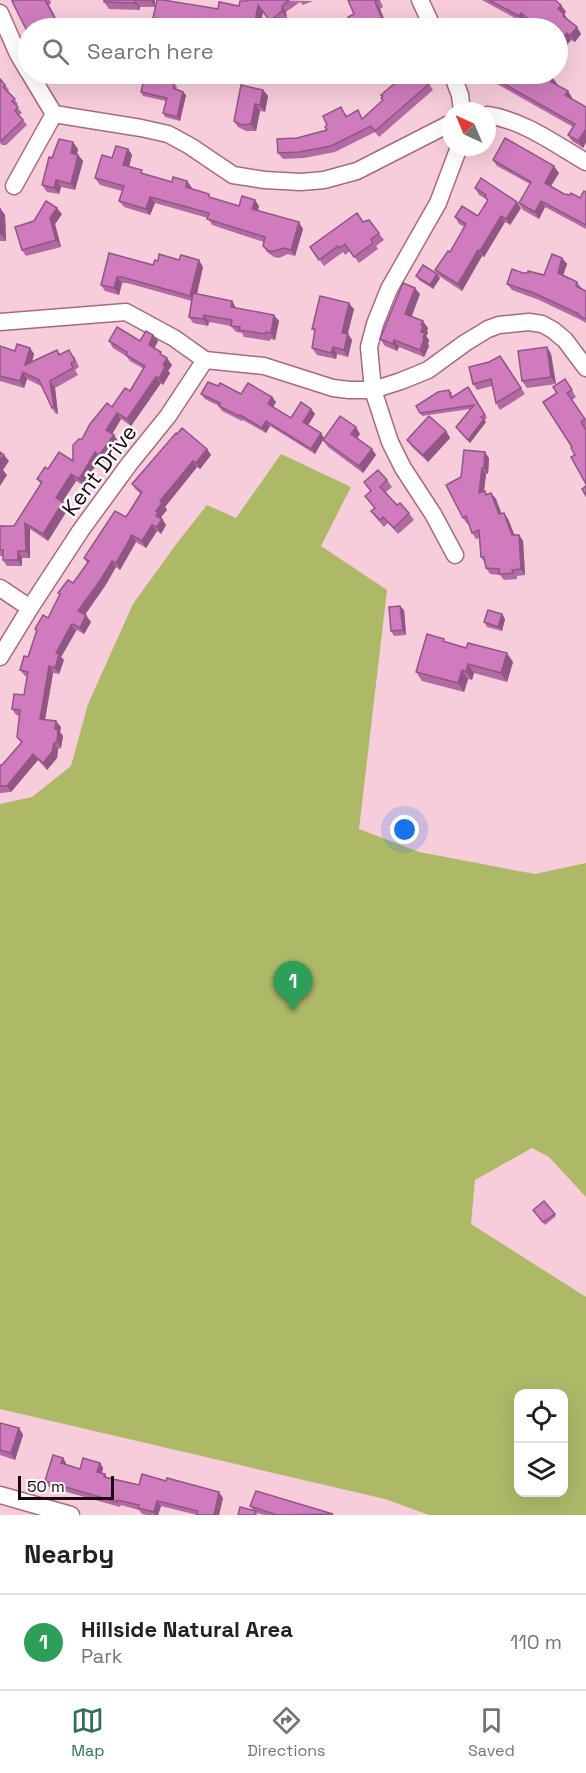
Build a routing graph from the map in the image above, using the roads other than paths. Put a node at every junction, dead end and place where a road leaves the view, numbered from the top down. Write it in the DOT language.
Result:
graph roads {
  1 [pos="420,0"];
  2 [pos="0,13"];
  3 [pos="428,18"];
  4 [pos="18,54"];
  5 [pos="36,84"];
  6 [pos="456,84"];
  7 [pos="461,102"];
  8 [pos="54,114"];
  9 [pos="496,117"];
  10 [pos="442,128"];
  11 [pos="456,156"];
  12 [pos="586,162"];
  13 [pos="14,186"];
  14 [pos="0,322"];
  15 [pos="205,360"];
  16 [pos="586,368"];
  17 [pos="372,390"];
  18 [pos="455,555"];
  19 [pos="0,588"];
  20 [pos="30,608"];
  21 [pos="0,657"];
  22 [pos="0,1495"];
  23 [pos="71,1515"];
  1 -- 3 [label="street"];
  2 -- 4 [label="street"];
  5 -- 8 [label="street"];
  6 -- 7 [label="street"];
  8 -- 10 [label="street"];
  8 -- 13 [label="street"];
  9 -- 12 [label="street"];
  11 -- 17 [label="street"];
  14 -- 15 [label="street"];
  15 -- 17 [label="street"];
  15 -- 20 [label="street, Kent Drive"];
  16 -- 17 [label="street"];
  17 -- 18 [label="street"];
  19 -- 20 [label="street"];
  20 -- 21 [label="street, Kent Drive"];
  22 -- 23 [label="street"];
}
